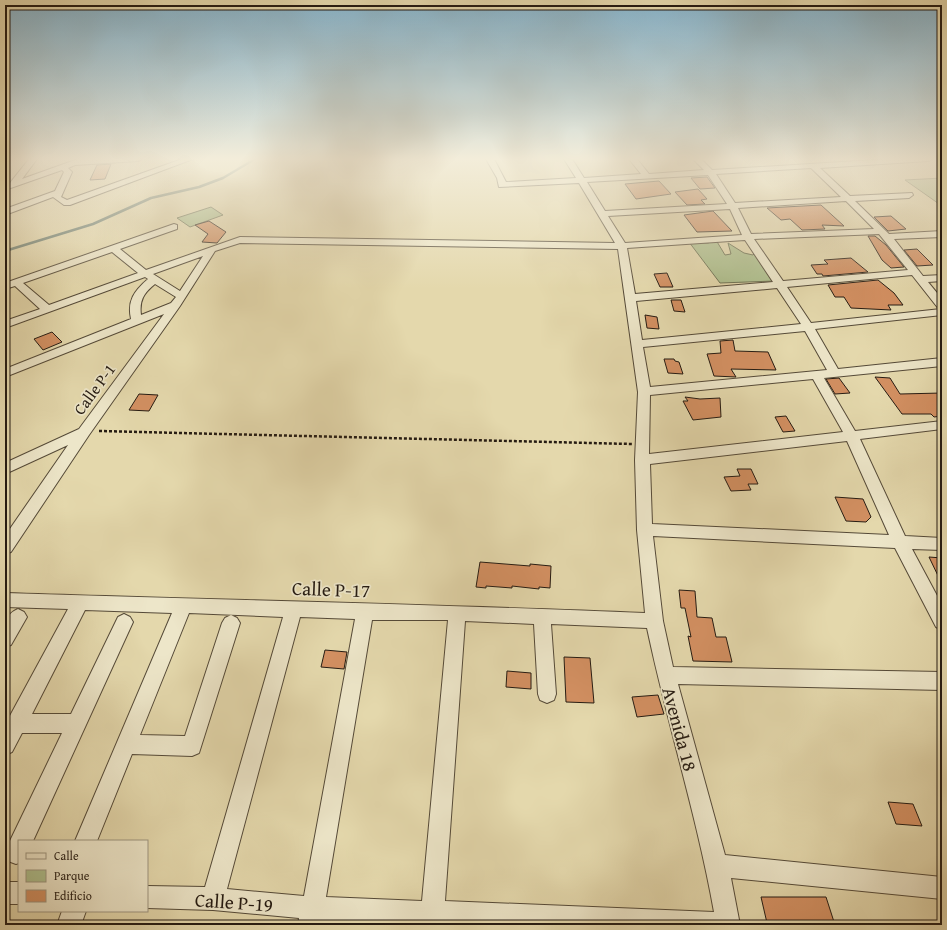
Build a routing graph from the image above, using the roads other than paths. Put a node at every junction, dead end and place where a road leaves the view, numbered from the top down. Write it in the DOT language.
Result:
graph roads {
  1 [pos="31,202"];
  2 [pos="595,202"];
  3 [pos="731,202"];
  4 [pos="793,202"];
  5 [pos="852,202"];
  6 [pos="733,206"];
  7 [pos="5,212"];
  8 [pos="602,214"];
  9 [pos="174,226"];
  10 [pos="885,234"];
  11 [pos="942,234"];
  12 [pos="748,237"];
  13 [pos="622,246"];
  14 [pos="113,248"];
  15 [pos="212,249"];
  16 [pos="150,276"];
  17 [pos="918,276"];
  18 [pos="942,278"];
  19 [pos="16,282"];
  20 [pos="780,285"];
  21 [pos="5,286"];
  22 [pos="629,298"];
  23 [pos="178,301"];
  24 [pos="942,306"];
  25 [pos="48,310"];
  26 [pos="942,312"];
  27 [pos="137,321"];
  28 [pos="5,325"];
  29 [pos="807,325"];
  30 [pos="636,344"];
  31 [pos="942,362"];
  32 [pos="5,372"];
  33 [pos="835,374"];
  34 [pos="817,376"];
  35 [pos="644,392"];
  36 [pos="942,425"];
  37 [pos="84,432"];
  38 [pos="851,436"];
  39 [pos="642,460"];
  40 [pos="5,469"];
  41 [pos="646,530"];
  42 [pos="900,542"];
  43 [pos="942,544"];
  44 [pos="5,548"];
  45 [pos="5,600"];
  46 [pos="80,602"];
  47 [pos="184,605"];
  48 [pos="294,609"];
  49 [pos="365,612"];
  50 [pos="457,614"];
  51 [pos="18,617"];
  52 [pos="542,618"];
  53 [pos="654,621"];
  54 [pos="124,622"];
  55 [pos="942,622"];
  56 [pos="231,623"];
  57 [pos="5,639"];
  58 [pos="666,675"];
  59 [pos="942,681"];
  60 [pos="547,694"];
  61 [pos="17,723"];
  62 [pos="75,724"];
  63 [pos="126,744"];
  64 [pos="5,745"];
  65 [pos="22,840"];
  66 [pos="86,840"];
  67 [pos="717,865"];
  68 [pos="942,888"];
  69 [pos="5,893"];
  70 [pos="18,893"];
  71 [pos="148,897"];
  72 [pos="213,899"];
  73 [pos="74,912"];
  74 [pos="433,912"];
  75 [pos="311,916"];
  76 [pos="728,924"];
  77 [pos="69,925"];
  1 -- 7 [label="street"];
  2 -- 8 [label="street"];
  3 -- 6 [label="street"];
  4 -- 6 [label="street"];
  5 -- 10 [label="street"];
  6 -- 8 [label="street"];
  6 -- 12 [label="street"];
  8 -- 13 [label="street"];
  9 -- 14 [label="street"];
  10 -- 11 [label="street"];
  10 -- 12 [label="street"];
  10 -- 17 [label="street"];
  12 -- 13 [label="street"];
  12 -- 20 [label="street"];
  13 -- 15 [label="street"];
  13 -- 22 [label="street, Avenida 18"];
  14 -- 16 [label="street"];
  14 -- 19 [label="street"];
  15 -- 16 [label="street"];
  15 -- 23 [label="street, Calle P-1"];
  16 -- 23 [label="street"];
  16 -- 25 [label="street"];
  16 -- 27 [label="street"];
  17 -- 18 [label="street"];
  17 -- 20 [label="street"];
  17 -- 24 [label="street"];
  19 -- 21 [label="street"];
  19 -- 25 [label="street"];
  20 -- 22 [label="street"];
  20 -- 29 [label="street"];
  22 -- 30 [label="street, Avenida 18"];
  23 -- 27 [label="street"];
  23 -- 37 [label="street, Calle P-1"];
  25 -- 28 [label="street"];
  26 -- 29 [label="street"];
  27 -- 32 [label="street"];
  29 -- 30 [label="street"];
  29 -- 33 [label="street"];
  30 -- 35 [label="street, Avenida 18"];
  31 -- 33 [label="street"];
  33 -- 34 [label="street"];
  34 -- 35 [label="street"];
  34 -- 38 [label="street"];
  35 -- 39 [label="street, Avenida 18"];
  36 -- 38 [label="street"];
  37 -- 40 [label="street"];
  37 -- 44 [label="street, Calle P-1"];
  38 -- 39 [label="street"];
  38 -- 42 [label="street"];
  39 -- 41 [label="street, Avenida 18"];
  41 -- 42 [label="street"];
  41 -- 53 [label="street, Avenida 18"];
  42 -- 43 [label="street"];
  42 -- 55 [label="street"];
  45 -- 46 [label="street, Calle P-17"];
  46 -- 47 [label="street, Calle P-17"];
  46 -- 61 [label="street"];
  47 -- 48 [label="street, Calle P-17"];
  47 -- 63 [label="street"];
  48 -- 49 [label="street, Calle P-17"];
  48 -- 72 [label="street"];
  49 -- 50 [label="street, Calle P-17"];
  49 -- 75 [label="street"];
  50 -- 52 [label="street, Calle P-17"];
  50 -- 74 [label="street"];
  51 -- 57 [label="street"];
  52 -- 53 [label="street, Calle P-17"];
  52 -- 60 [label="street"];
  53 -- 58 [label="street, Avenida 18"];
  54 -- 62 [label="street"];
  56 -- 63 [label="street"];
  58 -- 59 [label="street"];
  58 -- 67 [label="street, Avenida 18"];
  61 -- 62 [label="street"];
  61 -- 64 [label="street"];
  62 -- 65 [label="street"];
  63 -- 66 [label="street"];
  67 -- 68 [label="street"];
  67 -- 76 [label="street, Avenida 18"];
  69 -- 70 [label="street"];
  71 -- 72 [label="street, Calle P-19"];
  72 -- 75 [label="street, Calle P-19"];
  73 -- 77 [label="street"];
  74 -- 75 [label="street, Calle P-19"];
  74 -- 76 [label="street, Calle P-19"];
}
